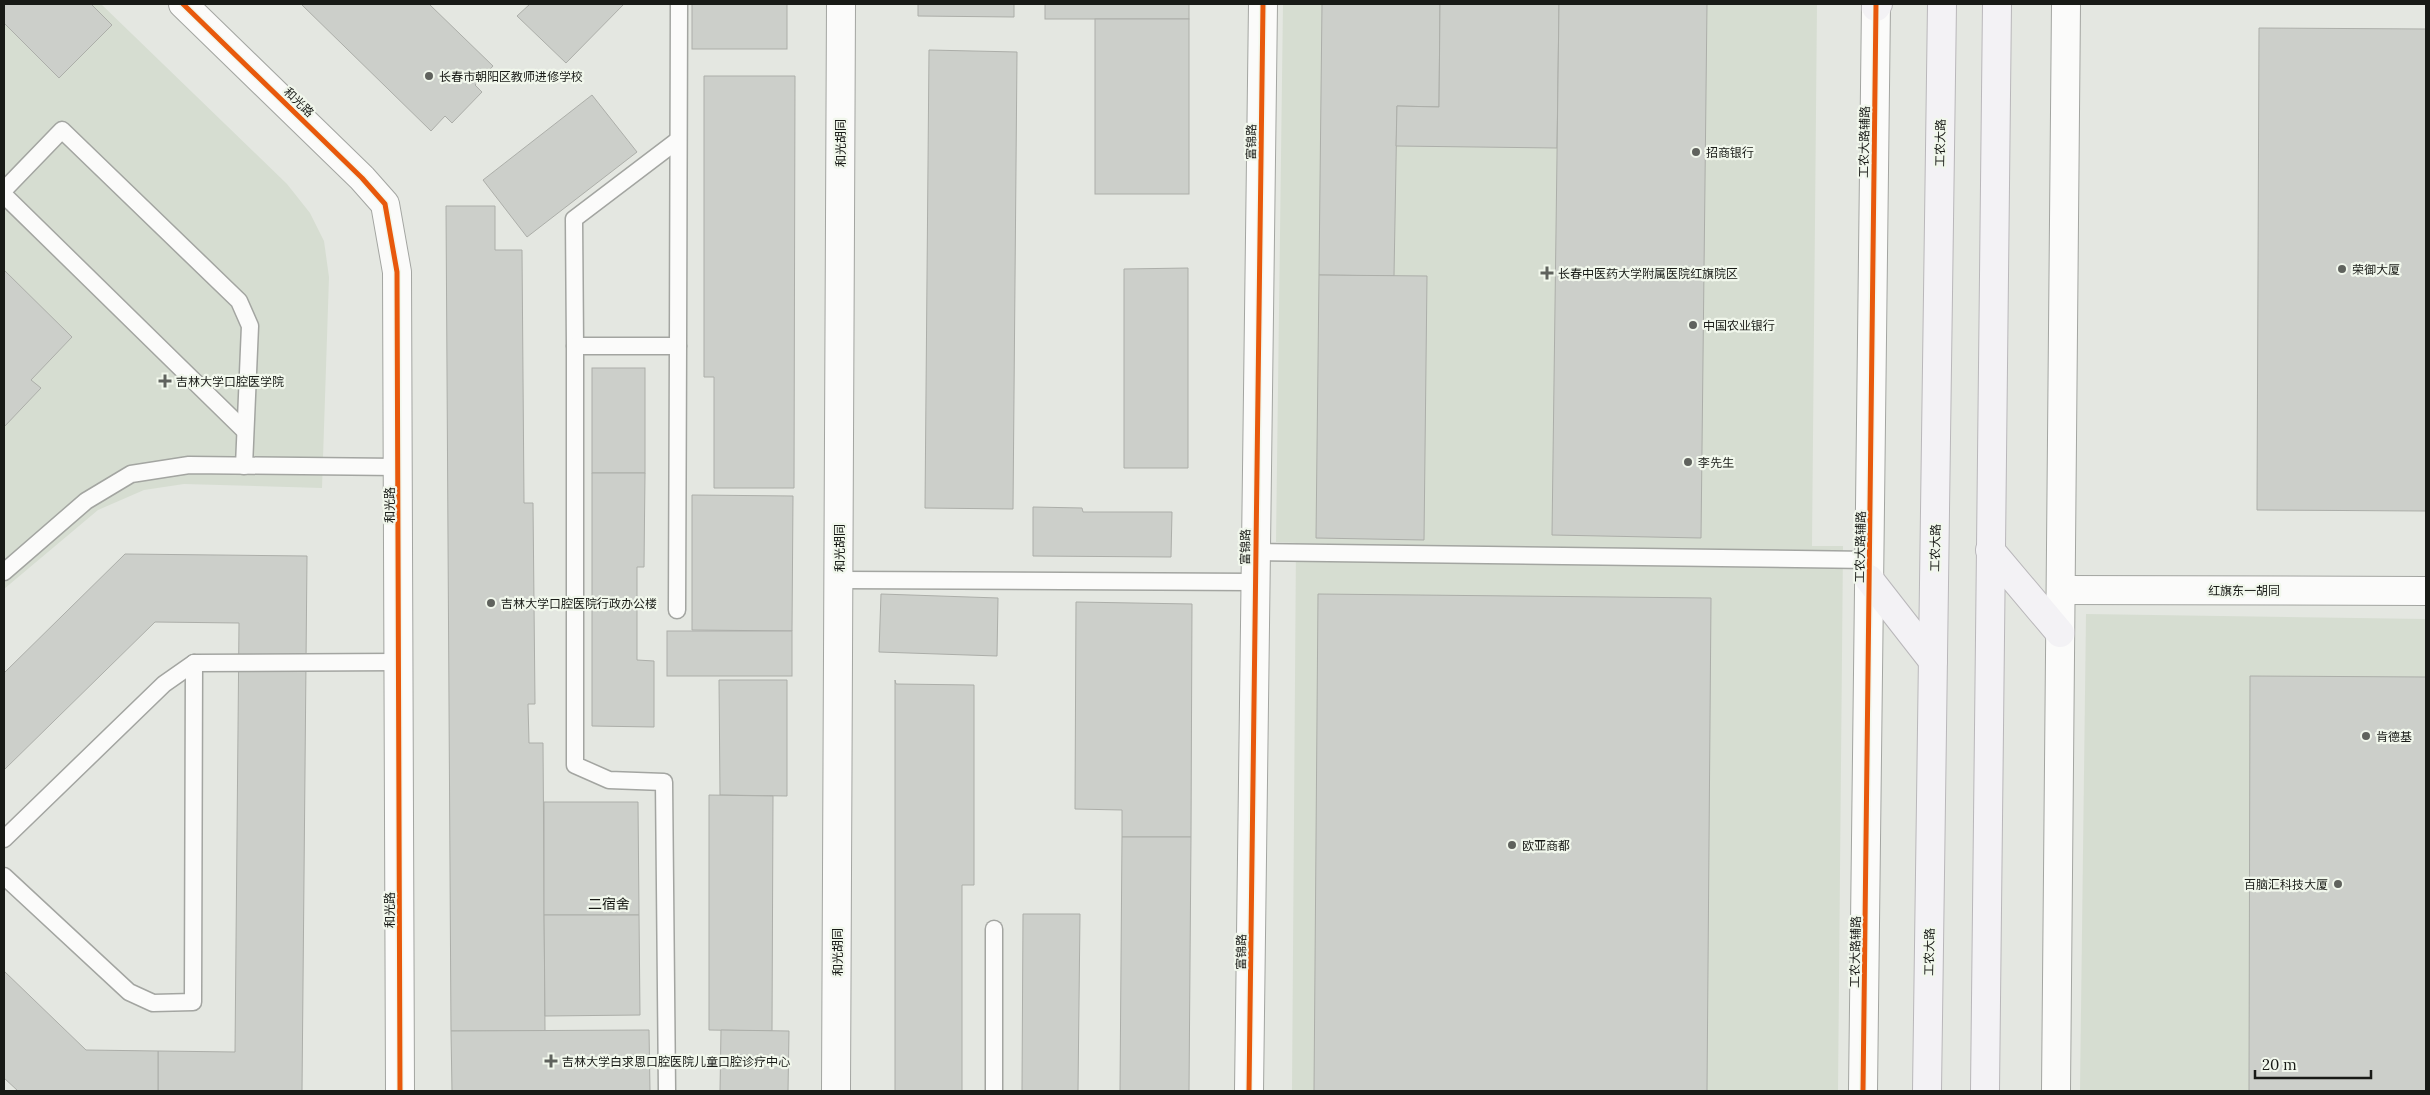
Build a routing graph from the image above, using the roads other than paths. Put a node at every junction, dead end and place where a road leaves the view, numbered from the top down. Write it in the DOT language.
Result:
graph roads {
  1 [pos="183,4"];
  2 [pos="679,4"];
  3 [pos="841,4"];
  4 [pos="1263,4"];
  5 [pos="1942,4"];
  6 [pos="1996,4"];
  7 [pos="2066,4"];
  8 [pos="1877,5"];
  9 [pos="678,140"];
  10 [pos="4,190"];
  11 [pos="4,196"];
  12 [pos="575,346"];
  13 [pos="678,346"];
  14 [pos="245,431"];
  15 [pos="244,466"];
  16 [pos="399,467"];
  17 [pos="1990,550"];
  18 [pos="1255,552"];
  19 [pos="1869,569"];
  20 [pos="4,572"];
  21 [pos="838,580"];
  22 [pos="1255,582"];
  23 [pos="2061,590"];
  24 [pos="2426,591"];
  25 [pos="677,610"];
  26 [pos="2060,634"];
  27 [pos="1933,661"];
  28 [pos="398,662"];
  29 [pos="194,663"];
  30 [pos="4,839"];
  31 [pos="4,876"];
  32 [pos="994,929"];
  33 [pos="400,1091"];
  34 [pos="666,1091"];
  35 [pos="836,1091"];
  36 [pos="994,1091"];
  37 [pos="1249,1091"];
  38 [pos="1863,1091"];
  39 [pos="1927,1091"];
  40 [pos="1985,1091"];
  41 [pos="2056,1091"];
  1 -- 16 [label="street, 和光路"];
  2 -- 9 [label="lane"];
  3 -- 21 [label="street, 和光胡同"];
  4 -- 18 [label="street, 富锦路"];
  5 -- 27 [label="main road, 工农大路"];
  6 -- 17 [label="main road"];
  7 -- 23 [label="street"];
  8 -- 19 [label="street, 工农大路辅路"];
  9 -- 12 [label="lane"];
  9 -- 13 [label="lane"];
  10 -- 14 [label="lane"];
  11 -- 14 [label="lane"];
  12 -- 13 [label="lane"];
  12 -- 34 [label="lane"];
  13 -- 25 [label="lane"];
  14 -- 15 [label="lane"];
  15 -- 16 [label="lane"];
  15 -- 20 [label="lane"];
  16 -- 28 [label="street, 和光路"];
  17 -- 26 [label="main road"];
  17 -- 40 [label="main road"];
  18 -- 19 [label="lane"];
  18 -- 22 [label="street, 富锦路"];
  19 -- 27 [label="main road"];
  19 -- 38 [label="street, 工农大路辅路"];
  21 -- 22 [label="lane"];
  21 -- 35 [label="street, 和光胡同"];
  22 -- 37 [label="street, 富锦路"];
  23 -- 24 [label="street, 红旗东一胡同"];
  23 -- 26 [label="street"];
  26 -- 41 [label="street"];
  27 -- 39 [label="main road, 工农大路"];
  28 -- 29 [label="lane"];
  28 -- 33 [label="street, 和光路"];
  29 -- 30 [label="lane"];
  29 -- 31 [label="lane"];
  32 -- 36 [label="lane"];
}
